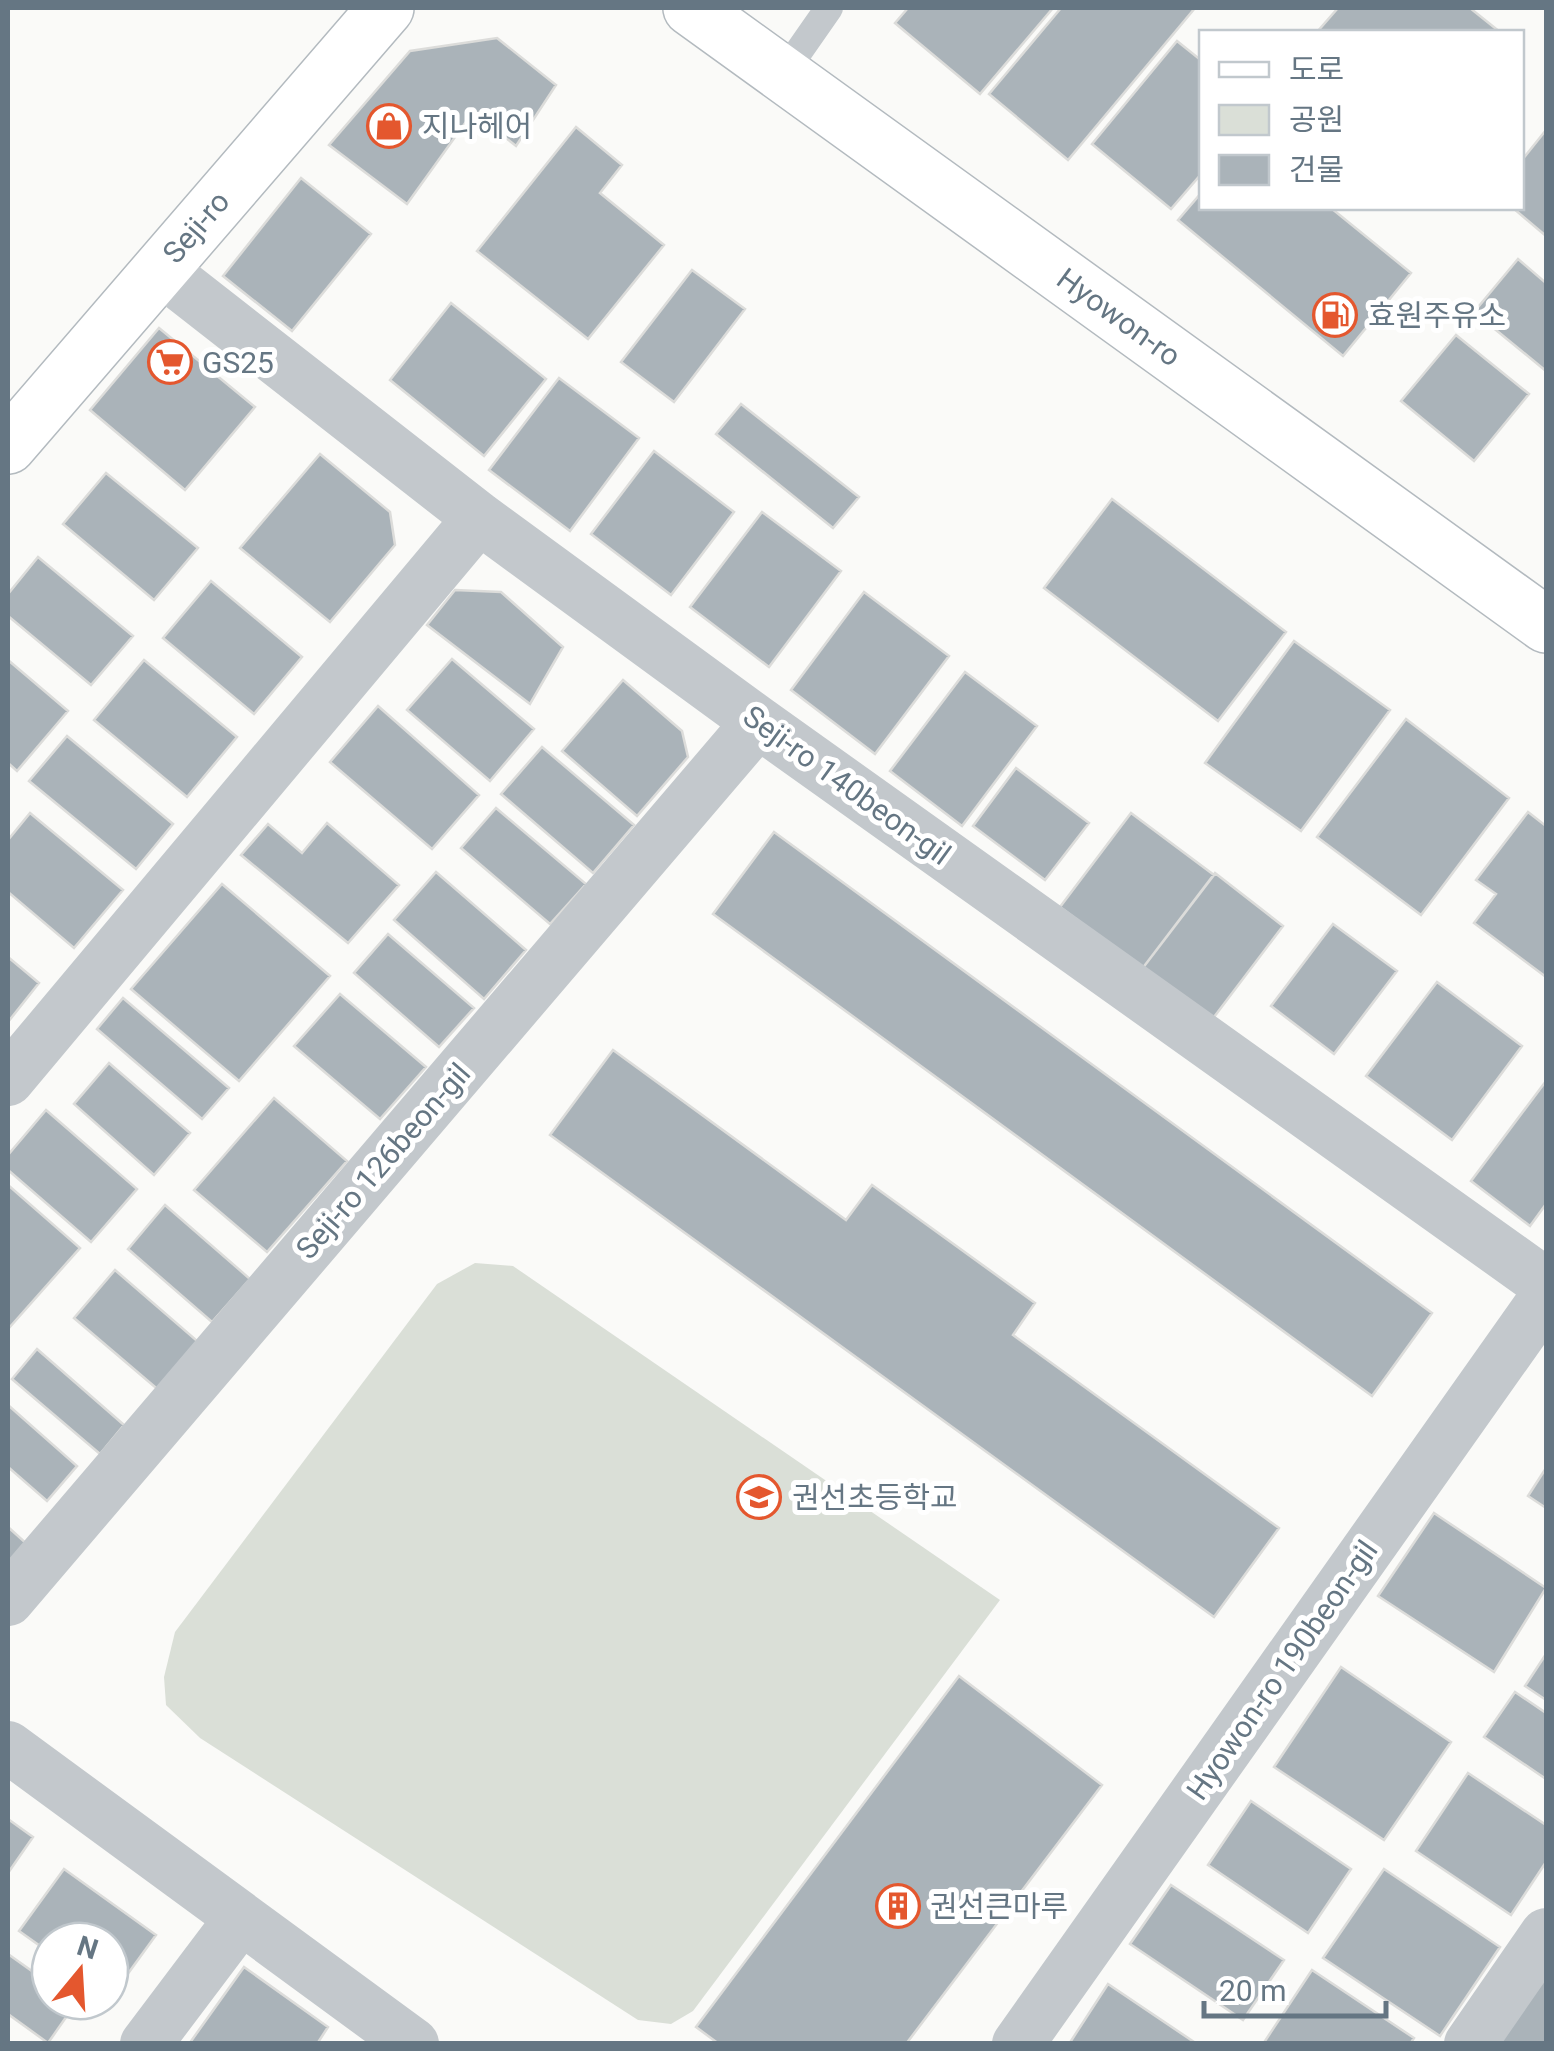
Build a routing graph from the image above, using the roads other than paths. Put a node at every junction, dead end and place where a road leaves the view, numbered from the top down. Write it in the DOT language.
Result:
graph roads {
  1 [pos="386,8"];
  2 [pos="691,8"];
  3 [pos="829,8"];
  4 [pos="783,74"];
  5 [pos="160,268"];
  6 [pos="8,446"];
  7 [pos="480,518"];
  8 [pos="1546,625"];
  9 [pos="758,722"];
  10 [pos="8,1080"];
  11 [pos="1546,1284"];
  12 [pos="1546,1297"];
  13 [pos="8,1600"];
  14 [pos="8,1748"];
  15 [pos="241,1918"];
  16 [pos="1546,1934"];
  17 [pos="146,2044"];
  18 [pos="413,2044"];
  19 [pos="1018,2044"];
  20 [pos="1470,2044"];
  1 -- 5 [label="street, Seji-ro"];
  2 -- 4 [label="street, Hyowon-ro"];
  3 -- 4 [label="lane"];
  4 -- 8 [label="street, Hyowon-ro"];
  5 -- 6 [label="street, Seji-ro"];
  5 -- 7 [label="street, Seji-ro 140beon-gil"];
  7 -- 9 [label="street, Seji-ro 140beon-gil"];
  7 -- 10 [label="street"];
  9 -- 11 [label="street, Seji-ro 140beon-gil"];
  9 -- 13 [label="street, Seji-ro 126beon-gil"];
  12 -- 19 [label="street, Hyowon-ro 190beon-gil"];
  14 -- 15 [label="street"];
  15 -- 17 [label="street"];
  15 -- 18 [label="street"];
  16 -- 20 [label="street"];
}
